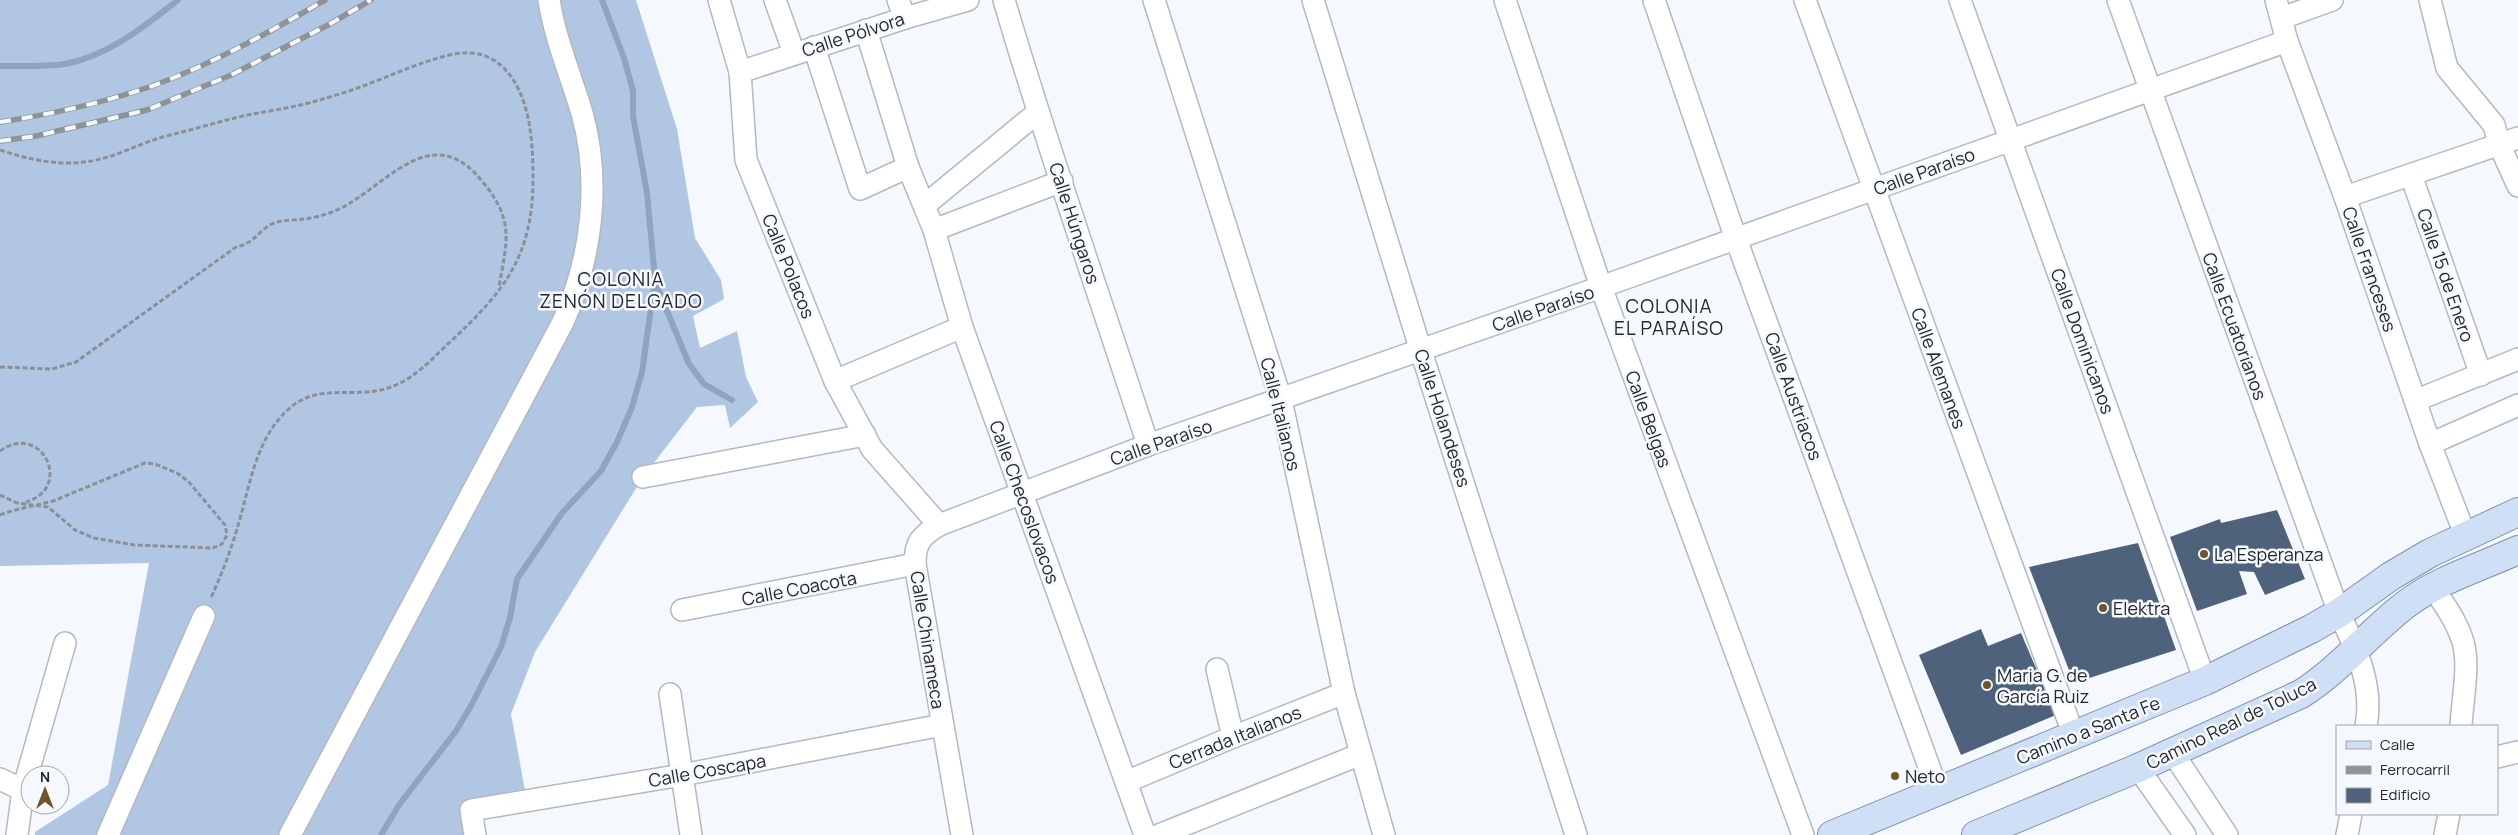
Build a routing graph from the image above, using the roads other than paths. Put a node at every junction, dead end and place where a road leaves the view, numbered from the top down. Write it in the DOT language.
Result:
graph roads {
  1 [pos="549,0"];
  2 [pos="719,0"];
  3 [pos="775,0"];
  4 [pos="968,0"];
  5 [pos="1004,0"];
  6 [pos="1154,0"];
  7 [pos="1313,0"];
  8 [pos="1505,0"];
  9 [pos="1654,0"];
  10 [pos="1805,0"];
  11 [pos="1960,0"];
  12 [pos="2118,0"];
  13 [pos="2332,0"];
  14 [pos="2430,0"];
  15 [pos="901,9"];
  16 [pos="2279,9"];
  17 [pos="866,30"];
  18 [pos="2287,41"];
  19 [pos="804,50"];
  20 [pos="740,72"];
  21 [pos="2151,91"];
  22 [pos="1037,113"];
  23 [pos="2010,139"];
  24 [pos="2508,141"];
  25 [pos="908,167"];
  26 [pos="2411,176"];
  27 [pos="1062,181"];
  28 [pos="2518,186"];
  29 [pos="1874,189"];
  30 [pos="2345,197"];
  31 [pos="925,205"];
  32 [pos="934,230"];
  33 [pos="1736,239"];
  34 [pos="1601,287"];
  35 [pos="962,326"];
  36 [pos="1421,350"];
  37 [pos="2518,359"];
  38 [pos="2480,375"];
  39 [pos="835,381"];
  40 [pos="1281,400"];
  41 [pos="2416,400"];
  42 [pos="2518,405"];
  43 [pos="869,442"];
  44 [pos="2430,444"];
  45 [pos="1148,445"];
  46 [pos="643,477"];
  47 [pos="1021,493"];
  48 [pos="2518,512"];
  49 [pos="939,525"];
  50 [pos="2466,537"];
  51 [pos="2518,550"];
  52 [pos="915,564"];
  53 [pos="2433,588"];
  54 [pos="682,610"];
  55 [pos="2339,613"];
  56 [pos="204,616"];
  57 [pos="65,643"];
  58 [pos="2357,650"];
  59 [pos="1217,669"];
  60 [pos="2206,681"];
  61 [pos="1344,693"];
  62 [pos="670,694"];
  63 [pos="942,725"];
  64 [pos="2366,725"];
  65 [pos="2461,725"];
  66 [pos="1234,736"];
  67 [pos="2074,736"];
  68 [pos="2518,752"];
  69 [pos="2173,753"];
  70 [pos="1361,754"];
  71 [pos="2498,757"];
  72 [pos="30,765"];
  73 [pos="2138,768"];
  74 [pos="682,775"];
  75 [pos="0,780"];
  76 [pos="1126,782"];
  77 [pos="20,789"];
  78 [pos="1938,791"];
  79 [pos="20,812"];
  80 [pos="2351,815"];
  81 [pos="2449,815"];
  82 [pos="2007,830"];
  83 [pos="17,835"];
  84 [pos="108,835"];
  85 [pos="290,835"];
  86 [pos="474,835"];
  87 [pos="691,835"];
  88 [pos="962,835"];
  89 [pos="1145,835"];
  90 [pos="1159,835"];
  91 [pos="1384,835"];
  92 [pos="1576,835"];
  93 [pos="1803,835"];
  94 [pos="1832,835"];
  95 [pos="1976,835"];
  96 [pos="2185,835"];
  97 [pos="2227,835"];
  98 [pos="2347,835"];
  99 [pos="2445,835"];
  1 -- 85 [label="street"];
  2 -- 20 [label="street, Calle Polacos"];
  3 -- 19 [label="street"];
  4 -- 15 [label="street, Calle Pólvora"];
  5 -- 22 [label="street, Calle Húngaros"];
  6 -- 40 [label="street, Calle Italianos"];
  7 -- 36 [label="street, Calle Holandeses"];
  8 -- 34 [label="street, Calle Belgas"];
  9 -- 33 [label="street, Calle Austriacos"];
  10 -- 29 [label="street, Calle Alemanes"];
  11 -- 23 [label="street, Calle Dominicanos"];
  12 -- 21 [label="street, Calle Ecuatorianos"];
  13 -- 16 [label="street"];
  14 -- 24 [label="street"];
  15 -- 17 [label="street, Calle Pólvora"];
  16 -- 18 [label="street, Calle Franceses"];
  17 -- 19 [label="street, Calle Pólvora"];
  17 -- 25 [label="street, Calle Checoslovacos"];
  18 -- 21 [label="street, Calle Paraíso"];
  18 -- 30 [label="street, Calle Franceses"];
  19 -- 20 [label="street, Calle Pólvora"];
  19 -- 25 [label="street"];
  20 -- 39 [label="street, Calle Polacos"];
  21 -- 23 [label="street, Calle Paraíso"];
  21 -- 55 [label="street, Calle Ecuatorianos"];
  22 -- 27 [label="street, Calle Húngaros"];
  22 -- 31 [label="street"];
  23 -- 29 [label="street, Calle Paraíso"];
  23 -- 60 [label="street, Calle Dominicanos"];
  24 -- 26 [label="street"];
  24 -- 28 [label="street"];
  25 -- 31 [label="street, Calle Checoslovacos"];
  26 -- 30 [label="street"];
  26 -- 38 [label="street, Calle 15 de Enero"];
  27 -- 32 [label="street"];
  27 -- 45 [label="street, Calle Húngaros"];
  29 -- 33 [label="street, Calle Paraíso"];
  29 -- 67 [label="street, Calle Alemanes"];
  30 -- 41 [label="street, Calle Franceses"];
  31 -- 32 [label="street, Calle Checoslovacos"];
  32 -- 35 [label="street, Calle Checoslovacos"];
  33 -- 34 [label="street, Calle Paraíso"];
  33 -- 78 [label="street, Calle Austriacos"];
  34 -- 36 [label="street, Calle Paraíso"];
  34 -- 93 [label="street, Calle Belgas"];
  35 -- 39 [label="street"];
  35 -- 47 [label="street, Calle Checoslovacos"];
  36 -- 40 [label="street, Calle Paraíso"];
  36 -- 92 [label="street, Calle Holandeses"];
  37 -- 38 [label="street"];
  38 -- 41 [label="street"];
  39 -- 43 [label="street, Calle Polacos"];
  40 -- 45 [label="street, Calle Paraíso"];
  40 -- 61 [label="street, Calle Italianos"];
  41 -- 44 [label="street, Calle Franceses"];
  42 -- 44 [label="street"];
  43 -- 46 [label="street"];
  43 -- 49 [label="street"];
  44 -- 50 [label="street, Calle Franceses"];
  45 -- 47 [label="street, Calle Paraíso"];
  47 -- 49 [label="street, Calle Paraíso"];
  47 -- 76 [label="street, Calle Checoslovacos"];
  48 -- 50 [label="main road"];
  49 -- 52 [label="street, Calle Chinameca"];
  50 -- 55 [label="main road"];
  51 -- 53 [label="main road, Camino Real de Toluca"];
  52 -- 54 [label="street, Calle Coacota"];
  52 -- 63 [label="street, Calle Chinameca"];
  53 -- 58 [label="main road, Camino Real de Toluca"];
  53 -- 65 [label="street"];
  55 -- 58 [label="street, Calle Ecuatorianos"];
  55 -- 60 [label="main road, Camino a Santa Fe"];
  56 -- 84 [label="street"];
  57 -- 72 [label="street"];
  58 -- 64 [label="street, Calle Ecuatorianos"];
  58 -- 69 [label="main road, Camino Real de Toluca"];
  59 -- 66 [label="street"];
  60 -- 67 [label="main road, Camino a Santa Fe"];
  61 -- 66 [label="street, Cerrada Italianos"];
  61 -- 70 [label="street, Calle Italianos"];
  62 -- 74 [label="street"];
  63 -- 74 [label="street, Calle Coscapa"];
  63 -- 88 [label="street, Calle Chinameca"];
  66 -- 76 [label="street, Cerrada Italianos"];
  67 -- 78 [label="main road, Camino a Santa Fe"];
  68 -- 71 [label="street"];
  69 -- 73 [label="main road, Camino Real de Toluca"];
  69 -- 97 [label="street"];
  70 -- 90 [label="street"];
  70 -- 91 [label="street, Calle Italianos"];
  73 -- 82 [label="main road, Camino Real de Toluca"];
  73 -- 96 [label="street"];
  74 -- 86 [label="street, Calle Coscapa"];
  74 -- 87 [label="street"];
  75 -- 77 [label="street"];
  76 -- 89 [label="street, Calle Checoslovacos"];
  78 -- 94 [label="main road, Camino a Santa Fe"];
  79 -- 83 [label="street"];
  80 -- 98 [label="street"];
  81 -- 99 [label="street"];
  82 -- 95 [label="main road, Camino Real de Toluca"];
}
